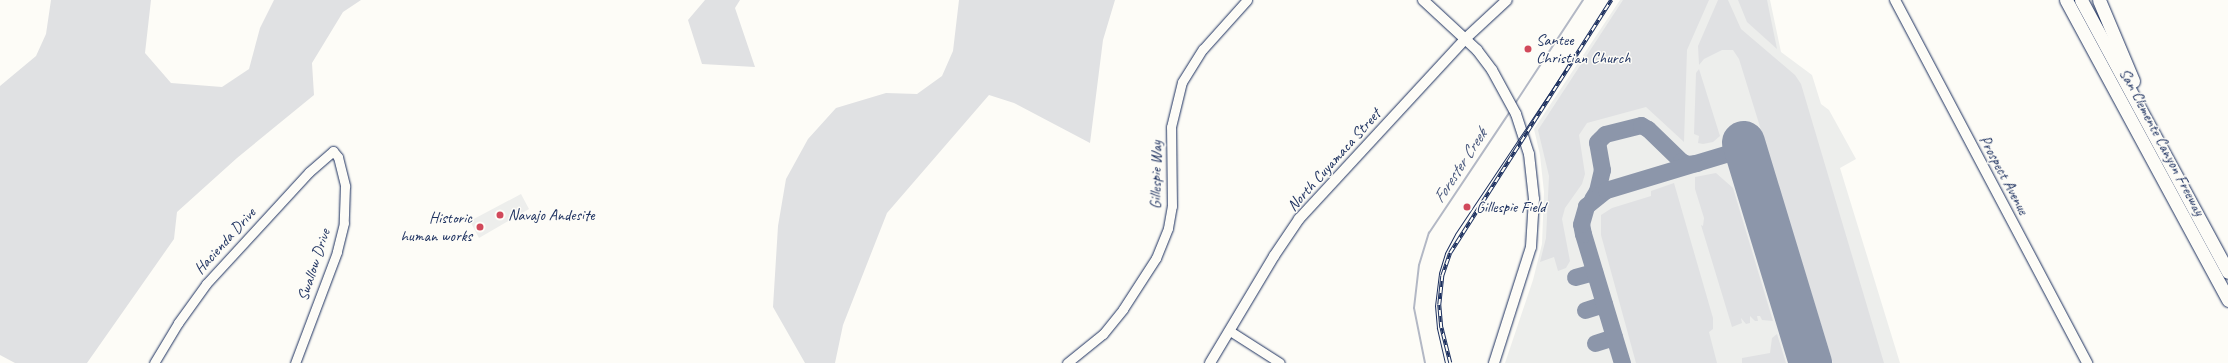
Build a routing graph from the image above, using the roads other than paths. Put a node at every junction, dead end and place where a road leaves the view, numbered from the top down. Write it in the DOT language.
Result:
graph roads {
  1 [pos="1247,0"];
  2 [pos="1423,0"];
  3 [pos="1507,0"];
  4 [pos="1895,0"];
  5 [pos="2058,0"];
  6 [pos="2066,0"];
  7 [pos="2081,0"];
  8 [pos="2099,0"];
  9 [pos="1465,39"];
  10 [pos="2099,60"];
  11 [pos="333,151"];
  12 [pos="2183,188"];
  13 [pos="2228,272"];
  14 [pos="2228,300"];
  15 [pos="1230,332"];
  16 [pos="154,363"];
  17 [pos="295,363"];
  18 [pos="1067,363"];
  19 [pos="1210,363"];
  20 [pos="1280,363"];
  21 [pos="1494,363"];
  22 [pos="2088,363"];
  1 -- 18 [label="street, Gillespie Way"];
  2 -- 9 [label="main road"];
  3 -- 9 [label="main road, North Cuyamaca Street"];
  4 -- 22 [label="main road, Prospect Avenue"];
  5 -- 10 [label="highway"];
  6 -- 10 [label="highway, San Clemente Canyon Freeway"];
  7 -- 12 [label="highway, San Clemente Canyon Freeway"];
  8 -- 12 [label="highway"];
  9 -- 15 [label="main road, North Cuyamaca Street"];
  9 -- 21 [label="main road"];
  10 -- 14 [label="highway, San Clemente Canyon Freeway"];
  11 -- 16 [label="street, Hacienda Drive"];
  11 -- 17 [label="street, Swallow Drive"];
  12 -- 13 [label="highway, San Clemente Canyon Freeway"];
  15 -- 19 [label="main road, North Cuyamaca Street"];
  15 -- 20 [label="street"];
}
